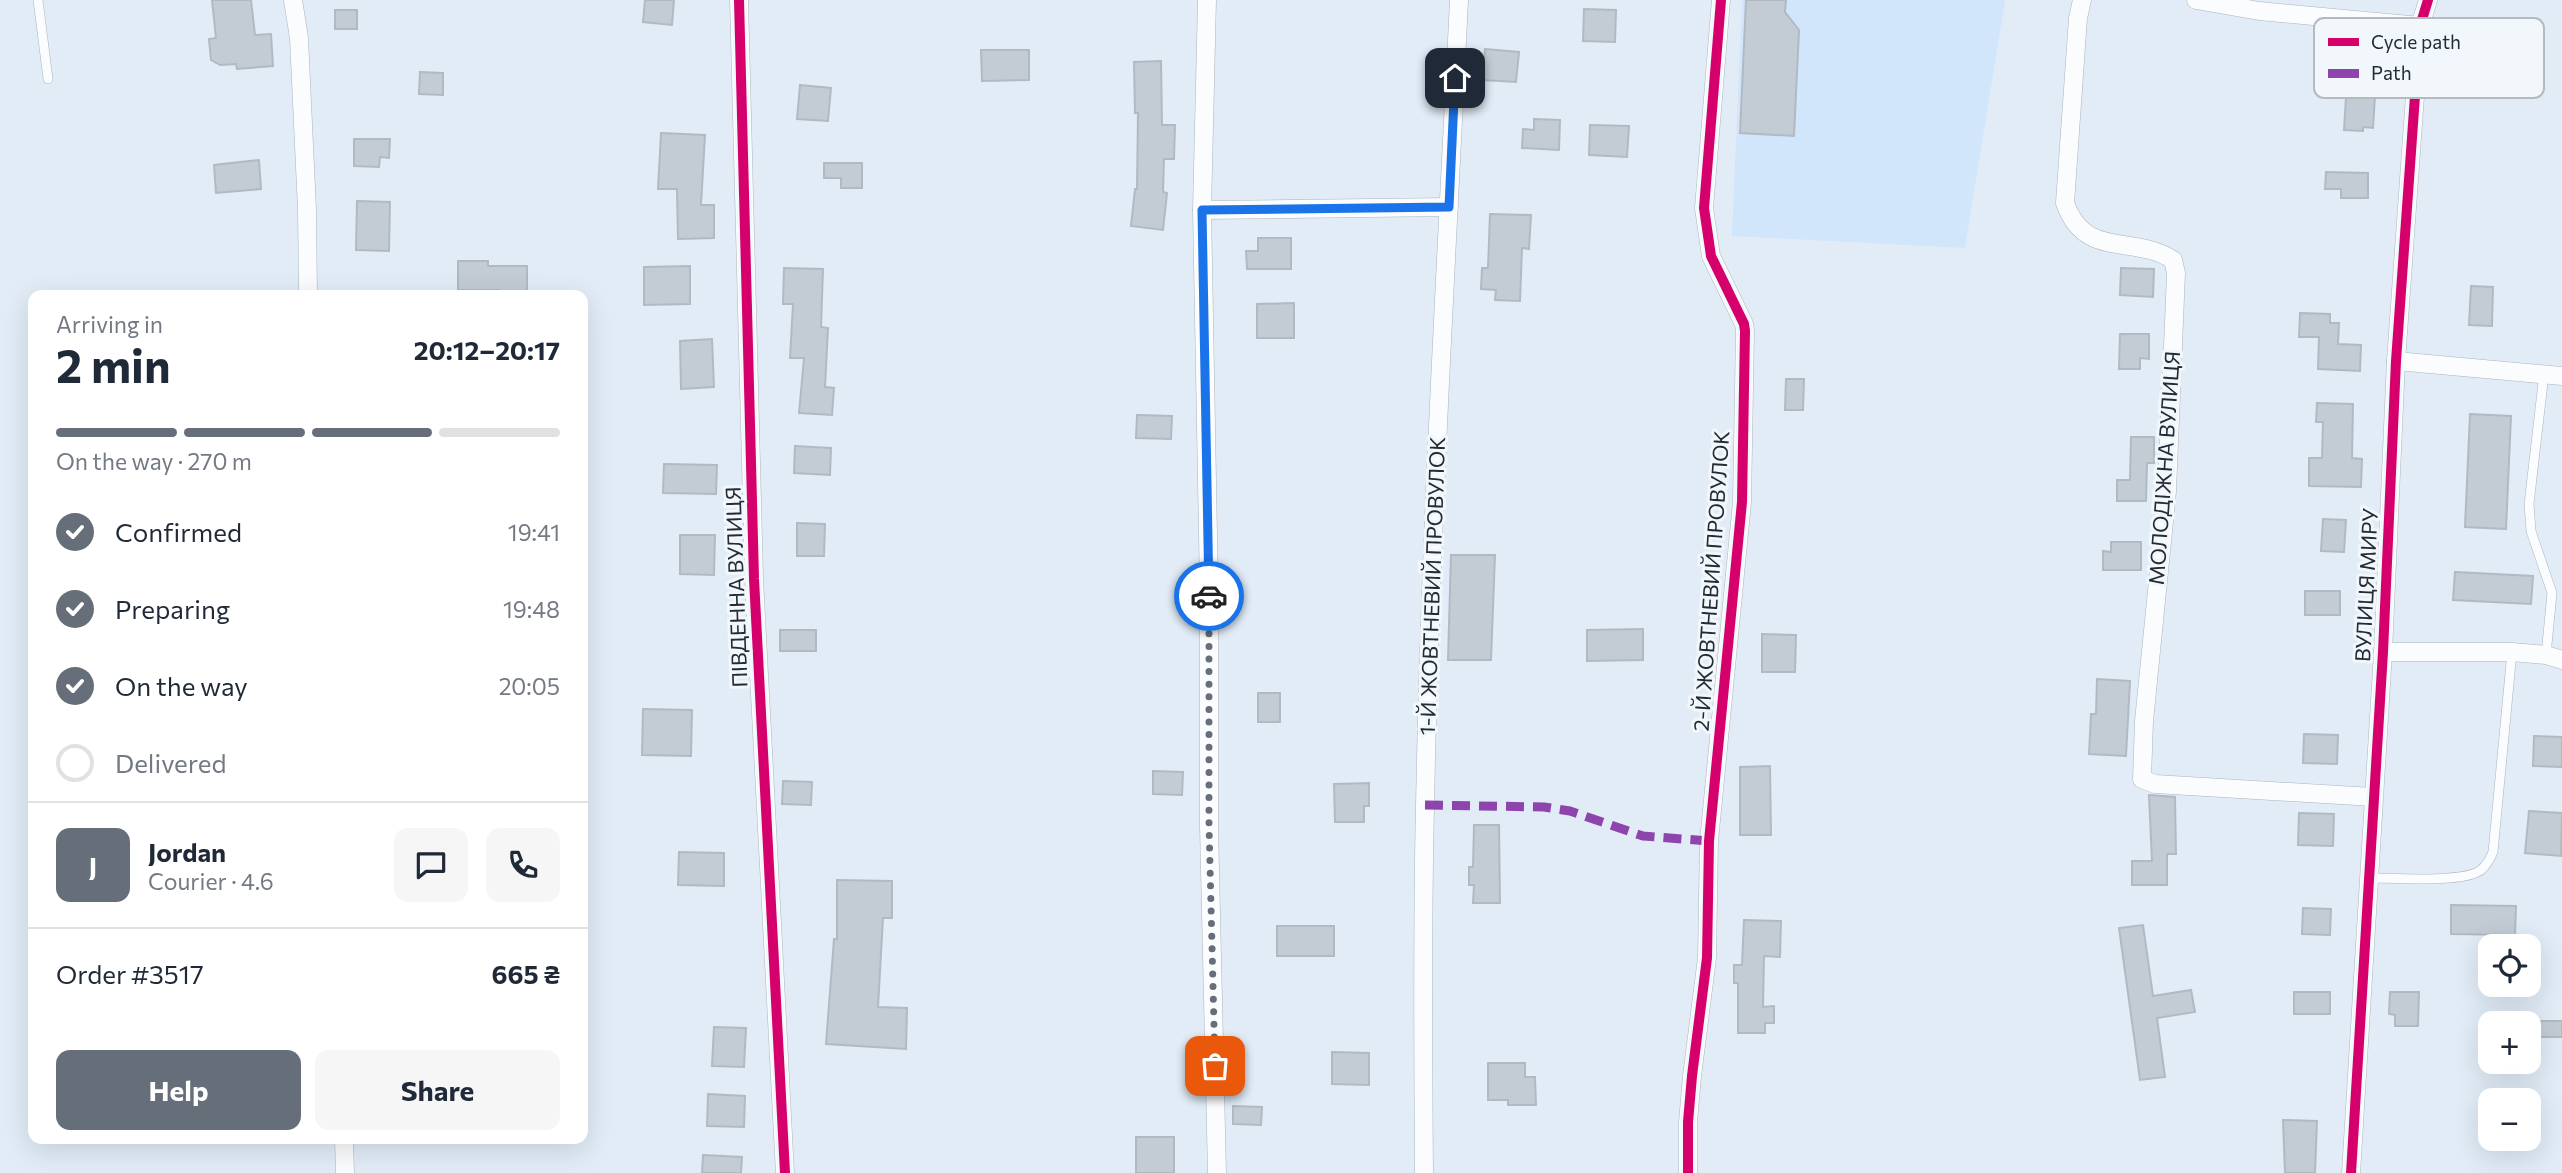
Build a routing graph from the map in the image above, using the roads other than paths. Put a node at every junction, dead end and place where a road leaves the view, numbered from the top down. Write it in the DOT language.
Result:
graph roads {
  1 [pos="38,0"];
  2 [pos="293,0"];
  3 [pos="739,0"];
  4 [pos="1207,0"];
  5 [pos="1458,0"];
  6 [pos="1721,0"];
  7 [pos="2082,0"];
  8 [pos="2196,0"];
  9 [pos="2428,0"];
  10 [pos="2334,18"];
  11 [pos="2422,18"];
  12 [pos="48,79"];
  13 [pos="2415,98"];
  14 [pos="1449,207"];
  15 [pos="1202,210"];
  16 [pos="308,290"];
  17 [pos="2396,361"];
  18 [pos="2543,374"];
  19 [pos="2562,376"];
  20 [pos="2383,652"];
  21 [pos="2512,652"];
  22 [pos="2554,657"];
  23 [pos="2373,797"];
  24 [pos="2370,878"];
  25 [pos="344,1144"];
  26 [pos="345,1173"];
  27 [pos="785,1173"];
  28 [pos="1217,1173"];
  29 [pos="1424,1173"];
  30 [pos="1688,1173"];
  31 [pos="2351,1173"];
  1 -- 12 [label="lane"];
  2 -- 16 [label="street"];
  3 -- 27 [label="street, ПІВДЕННА ВУЛИЦЯ"];
  4 -- 15 [label="street"];
  5 -- 14 [label="street, 1-Й ЖОВТНЕВИЙ ПРОВУЛОК"];
  6 -- 30 [label="street, 2-Й ЖОВТНЕВИЙ ПРОВУЛОК"];
  7 -- 23 [label="street, МОЛОДІЖНА ВУЛИЦЯ"];
  8 -- 10 [label="street"];
  9 -- 11 [label="street, ВУЛИЦЯ МИРУ"];
  13 -- 17 [label="street, ВУЛИЦЯ МИРУ"];
  14 -- 15 [label="street"];
  14 -- 29 [label="street, 1-Й ЖОВТНЕВИЙ ПРОВУЛОК"];
  15 -- 28 [label="street"];
  17 -- 18 [label="street"];
  17 -- 20 [label="street, ВУЛИЦЯ МИРУ"];
  18 -- 19 [label="street"];
  18 -- 22 [label="lane"];
  20 -- 21 [label="street"];
  20 -- 23 [label="street, ВУЛИЦЯ МИРУ"];
  21 -- 22 [label="street"];
  21 -- 24 [label="lane"];
  23 -- 24 [label="street, ВУЛИЦЯ МИРУ"];
  24 -- 31 [label="street, ВУЛИЦЯ МИРУ"];
  25 -- 26 [label="street"];
}
